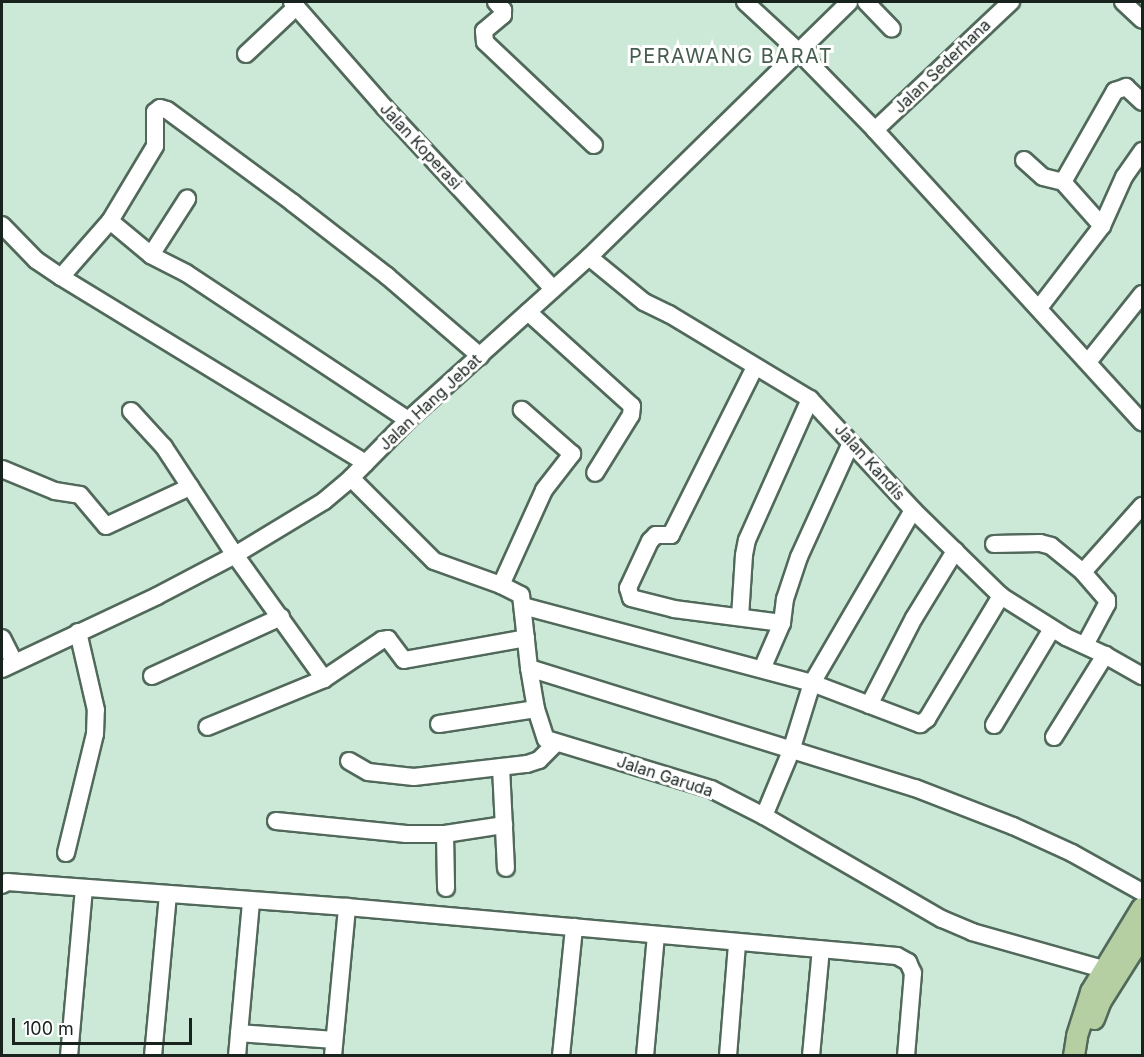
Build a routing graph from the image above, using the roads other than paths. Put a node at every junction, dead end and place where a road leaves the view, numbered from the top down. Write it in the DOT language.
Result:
graph roads {
  1 [pos="496,2"];
  2 [pos="745,2"];
  3 [pos="849,2"];
  4 [pos="866,2"];
  5 [pos="1011,2"];
  6 [pos="1123,2"];
  7 [pos="294,4"];
  8 [pos="1143,21"];
  9 [pos="892,29"];
  10 [pos="798,51"];
  11 [pos="246,54"];
  12 [pos="1143,102"];
  13 [pos="874,130"];
  14 [pos="594,145"];
  15 [pos="1143,151"];
  16 [pos="1024,160"];
  17 [pos="1063,182"];
  18 [pos="187,199"];
  19 [pos="110,220"];
  20 [pos="2,225"];
  21 [pos="1102,226"];
  22 [pos="151,255"];
  23 [pos="589,257"];
  24 [pos="61,277"];
  25 [pos="553,290"];
  26 [pos="1142,294"];
  27 [pos="1039,308"];
  28 [pos="528,312"];
  29 [pos="480,356"];
  30 [pos="1088,362"];
  31 [pos="755,367"];
  32 [pos="810,399"];
  33 [pos="522,410"];
  34 [pos="131,411"];
  35 [pos="408,420"];
  36 [pos="1143,422"];
  37 [pos="851,443"];
  38 [pos="366,463"];
  39 [pos="2,469"];
  40 [pos="595,473"];
  41 [pos="351,478"];
  42 [pos="190,487"];
  43 [pos="1143,506"];
  44 [pos="913,510"];
  45 [pos="994,544"];
  46 [pos="955,551"];
  47 [pos="235,555"];
  48 [pos="1083,572"];
  49 [pos="501,585"];
  50 [pos="1001,596"];
  51 [pos="523,606"];
  52 [pos="281,617"];
  53 [pos="740,617"];
  54 [pos="782,623"];
  55 [pos="1052,629"];
  56 [pos="78,632"];
  57 [pos="2,638"];
  58 [pos="526,638"];
  59 [pos="1085,645"];
  60 [pos="1105,655"];
  61 [pos="8,666"];
  62 [pos="529,668"];
  63 [pos="762,669"];
  64 [pos="152,676"];
  65 [pos="1143,676"];
  66 [pos="324,680"];
  67 [pos="812,683"];
  68 [pos="869,705"];
  69 [pos="536,709"];
  70 [pos="439,724"];
  71 [pos="994,725"];
  72 [pos="207,727"];
  73 [pos="1054,737"];
  74 [pos="556,743"];
  75 [pos="791,751"];
  76 [pos="349,761"];
  77 [pos="501,767"];
  78 [pos="764,816"];
  79 [pos="276,821"];
  80 [pos="504,825"];
  81 [pos="445,834"];
  82 [pos="66,853"];
  83 [pos="506,868"];
  84 [pos="2,885"];
  85 [pos="84,888"];
  86 [pos="447,888"];
  87 [pos="1143,892"];
  88 [pos="168,896"];
  89 [pos="251,901"];
  90 [pos="347,907"];
  91 [pos="1143,908"];
  92 [pos="574,927"];
  93 [pos="656,935"];
  94 [pos="1143,936"];
  95 [pos="737,943"];
  96 [pos="821,949"];
  97 [pos="1103,969"];
  98 [pos="239,1033"];
  99 [pos="334,1048"];
  100 [pos="69,1056"];
  101 [pos="153,1056"];
  102 [pos="237,1056"];
  103 [pos="561,1056"];
  104 [pos="645,1056"];
  105 [pos="728,1056"];
  106 [pos="812,1056"];
  107 [pos="906,1056"];
  108 [pos="1074,1056"];
  109 [pos="1086,1056"];
  1 -- 14 [label="street"];
  2 -- 10 [label="street"];
  3 -- 10 [label="street, Jalan Hang Jebat"];
  4 -- 9 [label="street"];
  5 -- 13 [label="street, Jalan Sederhana"];
  6 -- 8 [label="street"];
  7 -- 11 [label="street"];
  7 -- 25 [label="street, Jalan Koperasi"];
  10 -- 13 [label="street"];
  10 -- 23 [label="street, Jalan Hang Jebat"];
  12 -- 17 [label="street"];
  13 -- 27 [label="street"];
  15 -- 21 [label="street"];
  16 -- 17 [label="street"];
  17 -- 21 [label="street"];
  18 -- 22 [label="street"];
  19 -- 22 [label="street"];
  19 -- 24 [label="street"];
  19 -- 29 [label="street"];
  20 -- 24 [label="street"];
  21 -- 27 [label="street"];
  22 -- 35 [label="street"];
  23 -- 25 [label="street, Jalan Hang Jebat"];
  23 -- 31 [label="street, Jalan Kandis"];
  24 -- 38 [label="street"];
  25 -- 28 [label="street, Jalan Hang Jebat"];
  26 -- 30 [label="street"];
  27 -- 30 [label="street"];
  28 -- 29 [label="street, Jalan Hang Jebat"];
  28 -- 40 [label="street"];
  29 -- 35 [label="street, Jalan Hang Jebat"];
  30 -- 36 [label="street"];
  31 -- 32 [label="street, Jalan Kandis"];
  31 -- 53 [label="street"];
  32 -- 37 [label="street, Jalan Kandis"];
  32 -- 53 [label="street"];
  33 -- 49 [label="street"];
  34 -- 42 [label="street"];
  35 -- 38 [label="street, Jalan Hang Jebat"];
  37 -- 44 [label="street, Jalan Kandis"];
  37 -- 54 [label="street"];
  38 -- 41 [label="street, Jalan Hang Jebat"];
  39 -- 42 [label="street"];
  41 -- 47 [label="street, Jalan Hang Jebat"];
  41 -- 49 [label="street"];
  42 -- 47 [label="street"];
  43 -- 48 [label="street"];
  44 -- 46 [label="street, Jalan Kandis"];
  44 -- 67 [label="street"];
  45 -- 48 [label="street"];
  46 -- 50 [label="street, Jalan Kandis"];
  46 -- 68 [label="street"];
  47 -- 52 [label="street"];
  47 -- 56 [label="street, Jalan Hang Jebat"];
  48 -- 59 [label="street"];
  49 -- 51 [label="street"];
  50 -- 55 [label="street, Jalan Kandis"];
  50 -- 68 [label="street"];
  51 -- 58 [label="street"];
  51 -- 63 [label="street"];
  52 -- 64 [label="street"];
  52 -- 66 [label="street"];
  53 -- 54 [label="street"];
  54 -- 63 [label="street"];
  55 -- 59 [label="street, Jalan Kandis"];
  55 -- 71 [label="street"];
  56 -- 61 [label="street, Jalan Hang Jebat"];
  56 -- 82 [label="street"];
  57 -- 61 [label="street"];
  58 -- 62 [label="street"];
  58 -- 66 [label="street"];
  59 -- 60 [label="street, Jalan Kandis"];
  60 -- 65 [label="street, Jalan Kandis"];
  60 -- 73 [label="street"];
  62 -- 69 [label="street"];
  62 -- 75 [label="street"];
  63 -- 67 [label="street"];
  66 -- 72 [label="street"];
  67 -- 68 [label="street"];
  67 -- 75 [label="street"];
  69 -- 70 [label="street"];
  69 -- 74 [label="street"];
  74 -- 77 [label="street"];
  74 -- 78 [label="street, Jalan Garuda"];
  75 -- 78 [label="street"];
  75 -- 87 [label="street"];
  76 -- 77 [label="street"];
  77 -- 80 [label="street"];
  78 -- 97 [label="street, Jalan Garuda"];
  79 -- 81 [label="street"];
  80 -- 81 [label="street"];
  80 -- 83 [label="street"];
  81 -- 86 [label="street"];
  84 -- 85 [label="street"];
  85 -- 88 [label="street"];
  85 -- 100 [label="street"];
  88 -- 89 [label="street"];
  88 -- 101 [label="street"];
  89 -- 90 [label="street"];
  89 -- 98 [label="street"];
  90 -- 92 [label="street"];
  90 -- 99 [label="street"];
  91 -- 97 [label="main road"];
  92 -- 93 [label="street"];
  92 -- 103 [label="street"];
  93 -- 95 [label="street"];
  93 -- 104 [label="street"];
  94 -- 109 [label="main road"];
  95 -- 96 [label="street"];
  95 -- 105 [label="street"];
  96 -- 106 [label="street"];
  96 -- 107 [label="street"];
  97 -- 108 [label="main road"];
  98 -- 99 [label="street"];
  98 -- 102 [label="street"];
}
